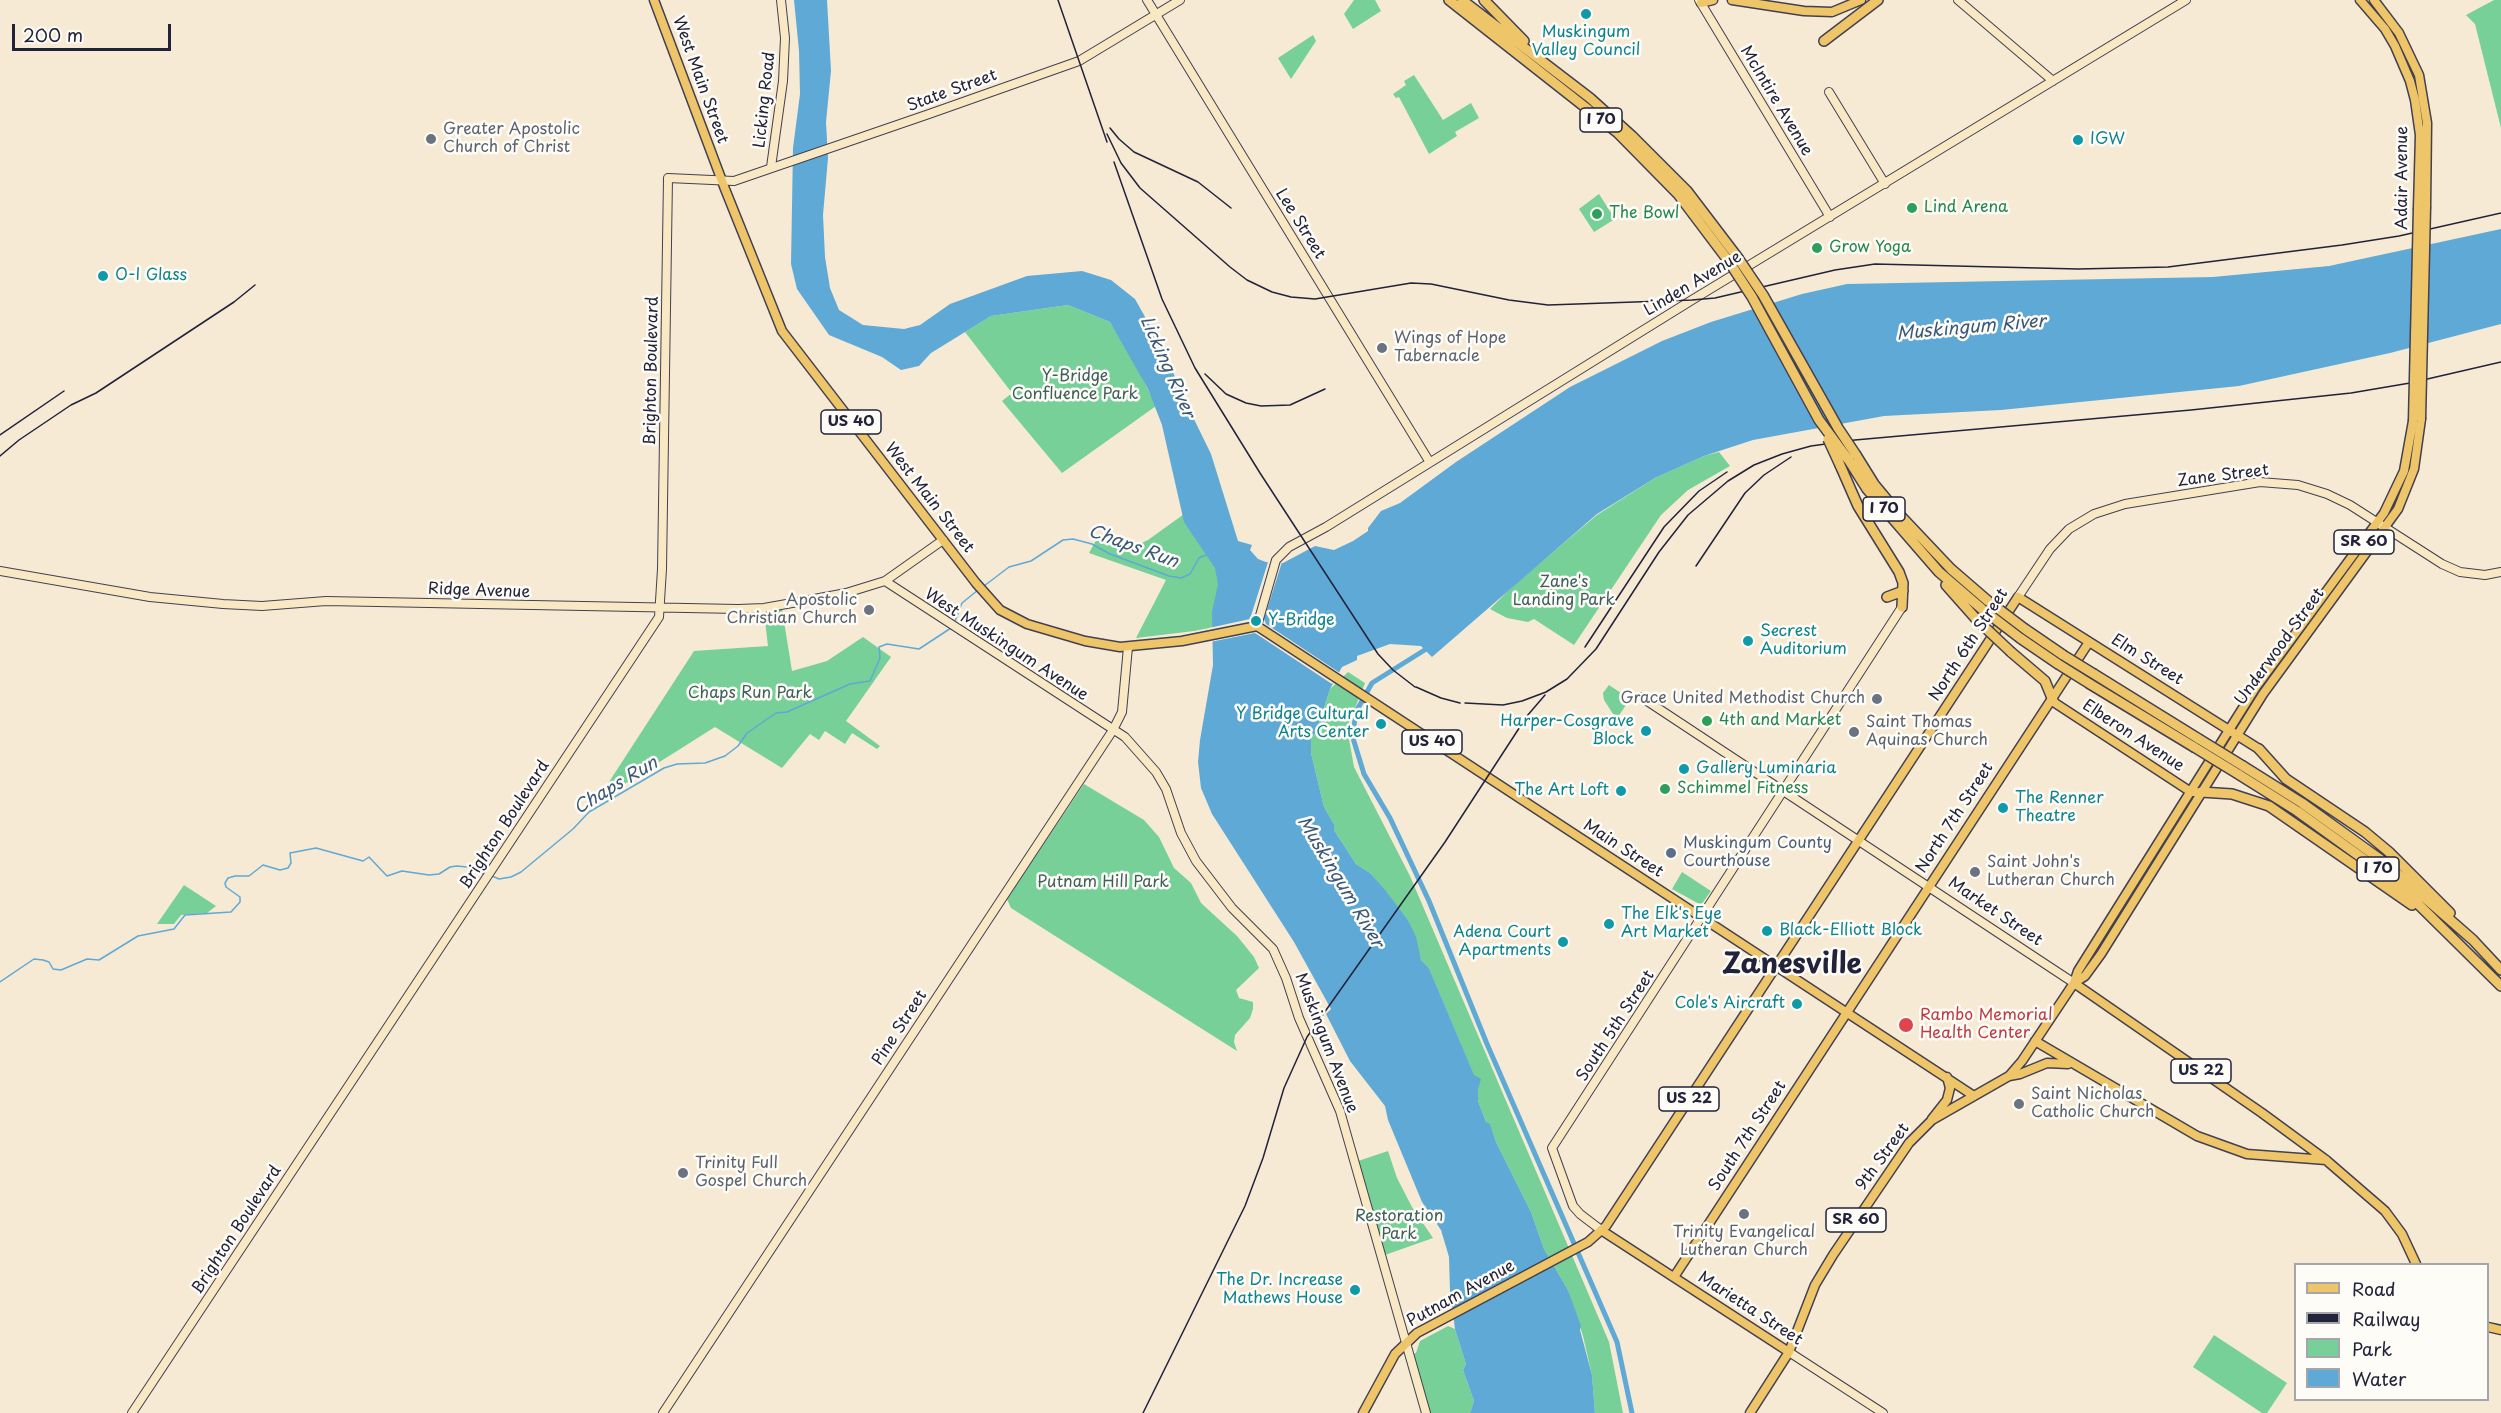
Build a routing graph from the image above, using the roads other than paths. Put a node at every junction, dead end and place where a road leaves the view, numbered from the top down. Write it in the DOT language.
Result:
graph roads {
  1 [pos="654,0"];
  2 [pos="781,0"];
  3 [pos="1147,0"];
  4 [pos="1180,0"];
  5 [pos="1449,0"];
  6 [pos="1462,0"];
  7 [pos="1484,0"];
  8 [pos="1713,0"];
  9 [pos="1732,0"];
  10 [pos="1861,0"];
  11 [pos="1878,0"];
  12 [pos="1958,0"];
  13 [pos="2186,0"];
  14 [pos="2360,0"];
  15 [pos="2374,0"];
  16 [pos="1700,2"];
  17 [pos="1156,15"];
  18 [pos="1824,41"];
  19 [pos="1547,64"];
  20 [pos="2053,81"];
  21 [pos="1829,92"];
  22 [pos="774,166"];
  23 [pos="668,178"];
  24 [pos="722,181"];
  25 [pos="1885,184"];
  26 [pos="2422,207"];
  27 [pos="1830,217"];
  28 [pos="1734,260"];
  29 [pos="2421,300"];
  30 [pos="1819,420"];
  31 [pos="1853,459"];
  32 [pos="1429,461"];
  33 [pos="2107,509"];
  34 [pos="2381,525"];
  35 [pos="943,540"];
  36 [pos="1925,550"];
  37 [pos="0,571"];
  38 [pos="1939,572"];
  39 [pos="2501,572"];
  40 [pos="885,581"];
  41 [pos="1903,591"];
  42 [pos="1887,597"];
  43 [pos="2018,597"];
  44 [pos="1902,607"];
  45 [pos="661,609"];
  46 [pos="1257,626"];
  47 [pos="2023,634"];
  48 [pos="2089,642"];
  49 [pos="1128,647"];
  50 [pos="1641,697"];
  51 [pos="2052,698"];
  52 [pos="1113,730"];
  53 [pos="2233,732"];
  54 [pos="2259,749"];
  55 [pos="2240,770"];
  56 [pos="1785,791"];
  57 [pos="2191,792"];
  58 [pos="2201,792"];
  59 [pos="1859,840"];
  60 [pos="1929,886"];
  61 [pos="2430,917"];
  62 [pos="1702,919"];
  63 [pos="2473,940"];
  64 [pos="1776,966"];
  65 [pos="2501,970"];
  66 [pos="2074,982"];
  67 [pos="2501,986"];
  68 [pos="1847,1012"];
  69 [pos="2035,1041"];
  70 [pos="2073,1065"];
  71 [pos="2008,1076"];
  72 [pos="1947,1077"];
  73 [pos="1974,1096"];
  74 [pos="1932,1120"];
  75 [pos="2326,1160"];
  76 [pos="1601,1230"];
  77 [pos="2416,1263"];
  78 [pos="1674,1277"];
  79 [pos="1406,1342"];
  80 [pos="1789,1352"];
  81 [pos="132,1413"];
  82 [pos="663,1413"];
  83 [pos="1363,1413"];
  84 [pos="1426,1413"];
  85 [pos="1750,1413"];
  86 [pos="1883,1413"];
  1 -- 24 [label="main road, West Main Street / US 40"];
  2 -- 22 [label="street, Licking Road"];
  3 -- 17 [label="street, Lee Street"];
  4 -- 17 [label="street, State Street"];
  5 -- 28 [label="highway, I 70"];
  6 -- 19 [label="highway, I 70"];
  7 -- 19 [label="highway"];
  8 -- 16 [label="main road"];
  9 -- 10 [label="main road"];
  11 -- 18 [label="highway"];
  12 -- 20 [label="street"];
  13 -- 20 [label="street, Linden Avenue"];
  14 -- 26 [label="main road, Adair Avenue / SR 60"];
  15 -- 26 [label="main road, Adair Avenue / SR 60"];
  16 -- 27 [label="street, McIntire Avenue"];
  17 -- 22 [label="street, State Street"];
  17 -- 32 [label="street, Lee Street"];
  19 -- 28 [label="highway, I 70"];
  20 -- 25 [label="street, Linden Avenue"];
  21 -- 25 [label="street"];
  22 -- 24 [label="street, State Street"];
  23 -- 24 [label="street, State Street"];
  23 -- 45 [label="street, Brighton Boulevard"];
  24 -- 35 [label="main road, West Main Street / US 40"];
  25 -- 27 [label="street, Linden Avenue"];
  26 -- 29 [label="main road, Adair Avenue / SR 60, bridge"];
  27 -- 32 [label="street, Linden Avenue"];
  28 -- 30 [label="highway, I 70, bridge"];
  28 -- 31 [label="highway, I 70, bridge"];
  29 -- 34 [label="main road, Underwood Street / SR 60, bridge"];
  30 -- 31 [label="highway, I 70, bridge"];
  30 -- 41 [label="highway, bridge"];
  31 -- 36 [label="highway, I 70"];
  32 -- 46 [label="street, Linden Avenue"];
  33 -- 34 [label="street, Zane Street"];
  33 -- 43 [label="street, North 6th Street"];
  34 -- 39 [label="street, Zane Street"];
  34 -- 53 [label="main road, Underwood Street / SR 60"];
  35 -- 40 [label="street, Ridge Avenue"];
  35 -- 49 [label="main road, West Main Street / US 40"];
  36 -- 38 [label="highway, I 70"];
  36 -- 47 [label="highway, I 70, bridge"];
  37 -- 45 [label="street, Ridge Avenue"];
  38 -- 47 [label="highway, I 70, bridge"];
  38 -- 51 [label="highway, bridge"];
  40 -- 45 [label="street, Ridge Avenue"];
  40 -- 52 [label="street, West Muskingum Avenue"];
  41 -- 42 [label="highway"];
  41 -- 44 [label="highway"];
  43 -- 48 [label="main road, Elm Street"];
  43 -- 59 [label="main road, North 6th Street"];
  44 -- 56 [label="street, South 5th Street"];
  45 -- 81 [label="street, Brighton Boulevard"];
  46 -- 49 [label="main road, West Main Street / US 40"];
  46 -- 62 [label="main road, Main Street / US 40"];
  47 -- 55 [label="highway, I 70, bridge"];
  48 -- 51 [label="main road, North 7th Street"];
  48 -- 53 [label="main road, Elm Street"];
  49 -- 52 [label="street, Pine Street"];
  50 -- 56 [label="street, Market Street"];
  51 -- 57 [label="main road, Elberon Avenue"];
  51 -- 60 [label="main road, North 7th Street"];
  52 -- 79 [label="street, Muskingum Avenue"];
  52 -- 82 [label="street, Pine Street"];
  53 -- 54 [label="main road, Elm Street"];
  53 -- 57 [label="main road, Underwood Street / SR 60"];
  53 -- 58 [label="main road, Underwood Street / SR 60"];
  54 -- 63 [label="highway"];
  55 -- 61 [label="highway, I 70"];
  55 -- 63 [label="highway, I 70"];
  56 -- 59 [label="street, Market Street"];
  56 -- 62 [label="street, South 5th Street"];
  57 -- 58 [label="main road, Elberon Avenue"];
  57 -- 66 [label="main road, Underwood Street / SR 60"];
  58 -- 61 [label="highway"];
  58 -- 66 [label="main road, Underwood Street / SR 60"];
  59 -- 60 [label="street, Market Street"];
  59 -- 64 [label="main road, North 6th Street"];
  60 -- 66 [label="street, Market Street"];
  60 -- 68 [label="main road, North 7th Street"];
  61 -- 67 [label="highway, I 70"];
  62 -- 64 [label="main road, Main Street / US 40"];
  62 -- 76 [label="street, South 5th Street"];
  63 -- 65 [label="highway, I 70"];
  64 -- 68 [label="main road, Main Street"];
  64 -- 76 [label="main road, US 22"];
  66 -- 69 [label="main road, Underwood Street"];
  66 -- 75 [label="main road, Market Street / US 22"];
  68 -- 72 [label="main road, Main Street"];
  68 -- 78 [label="main road, South 7th Street"];
  69 -- 70 [label="main road"];
  69 -- 71 [label="main road, Underwood Street"];
  70 -- 71 [label="main road"];
  70 -- 75 [label="main road"];
  71 -- 73 [label="main road, Underwood Street"];
  72 -- 73 [label="main road, Main Street"];
  72 -- 74 [label="main road"];
  73 -- 74 [label="main road, 9th Street / SR 60"];
  74 -- 80 [label="main road, 9th Street / SR 60"];
  75 -- 77 [label="main road, US 22"];
  76 -- 78 [label="main road, Marietta Street"];
  76 -- 79 [label="main road, Putnam Avenue / US 22"];
  78 -- 80 [label="main road, Marietta Street"];
  79 -- 83 [label="main road, Putnam Avenue / US 22"];
  79 -- 84 [label="street, Muskingum Avenue"];
  80 -- 85 [label="main road, SR 60"];
  80 -- 86 [label="street, Marietta Street"];
}
